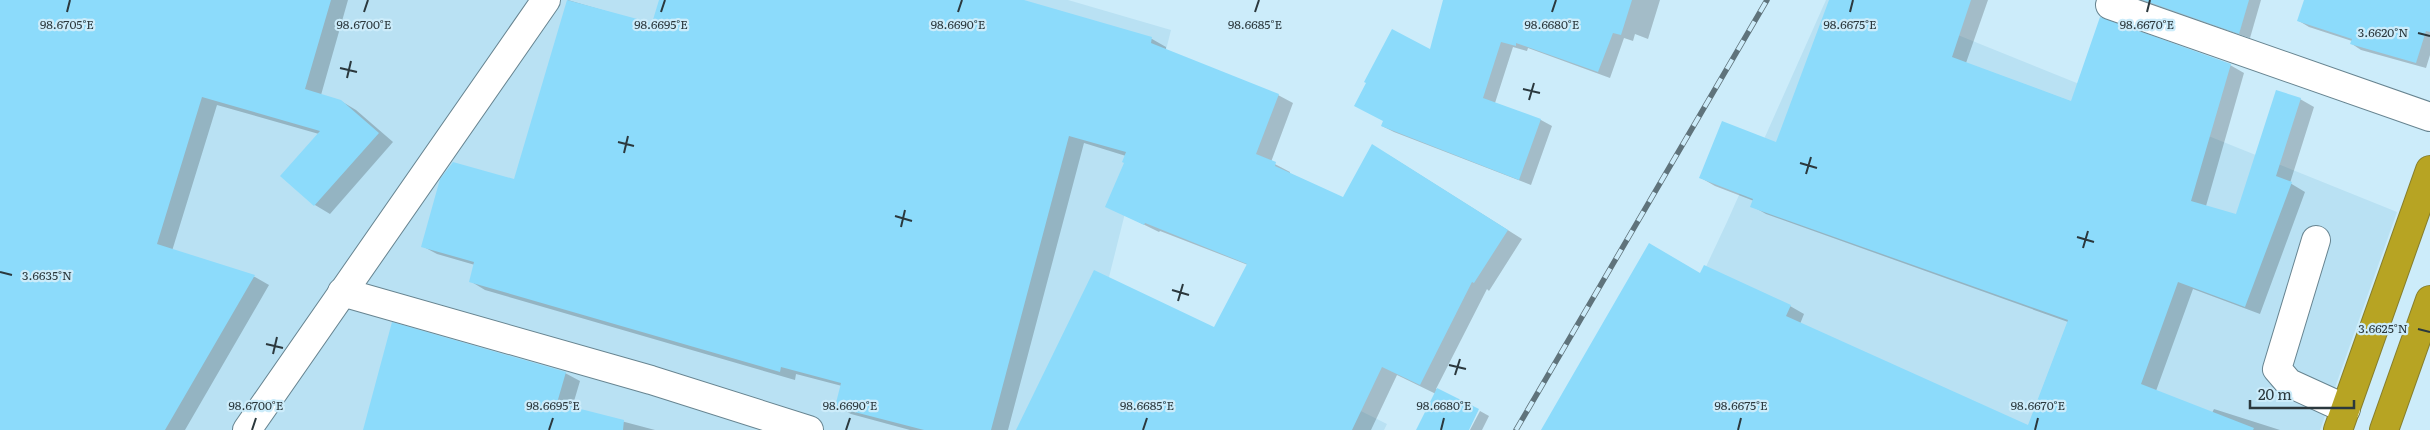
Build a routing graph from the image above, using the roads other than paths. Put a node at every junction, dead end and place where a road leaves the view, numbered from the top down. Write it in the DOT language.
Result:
graph roads {
  1 [pos="546,0"];
  2 [pos="2110,5"];
  3 [pos="2430,117"];
  4 [pos="2430,170"];
  5 [pos="2316,240"];
  6 [pos="342,292"];
  7 [pos="2430,300"];
  8 [pos="2342,419"];
  9 [pos="247,430"];
  10 [pos="809,430"];
  11 [pos="2384,430"];
  1 -- 6 [label="street"];
  2 -- 3 [label="street"];
  4 -- 8 [label="highway"];
  5 -- 8 [label="street"];
  6 -- 9 [label="street"];
  6 -- 10 [label="street"];
  7 -- 11 [label="highway"];
}
